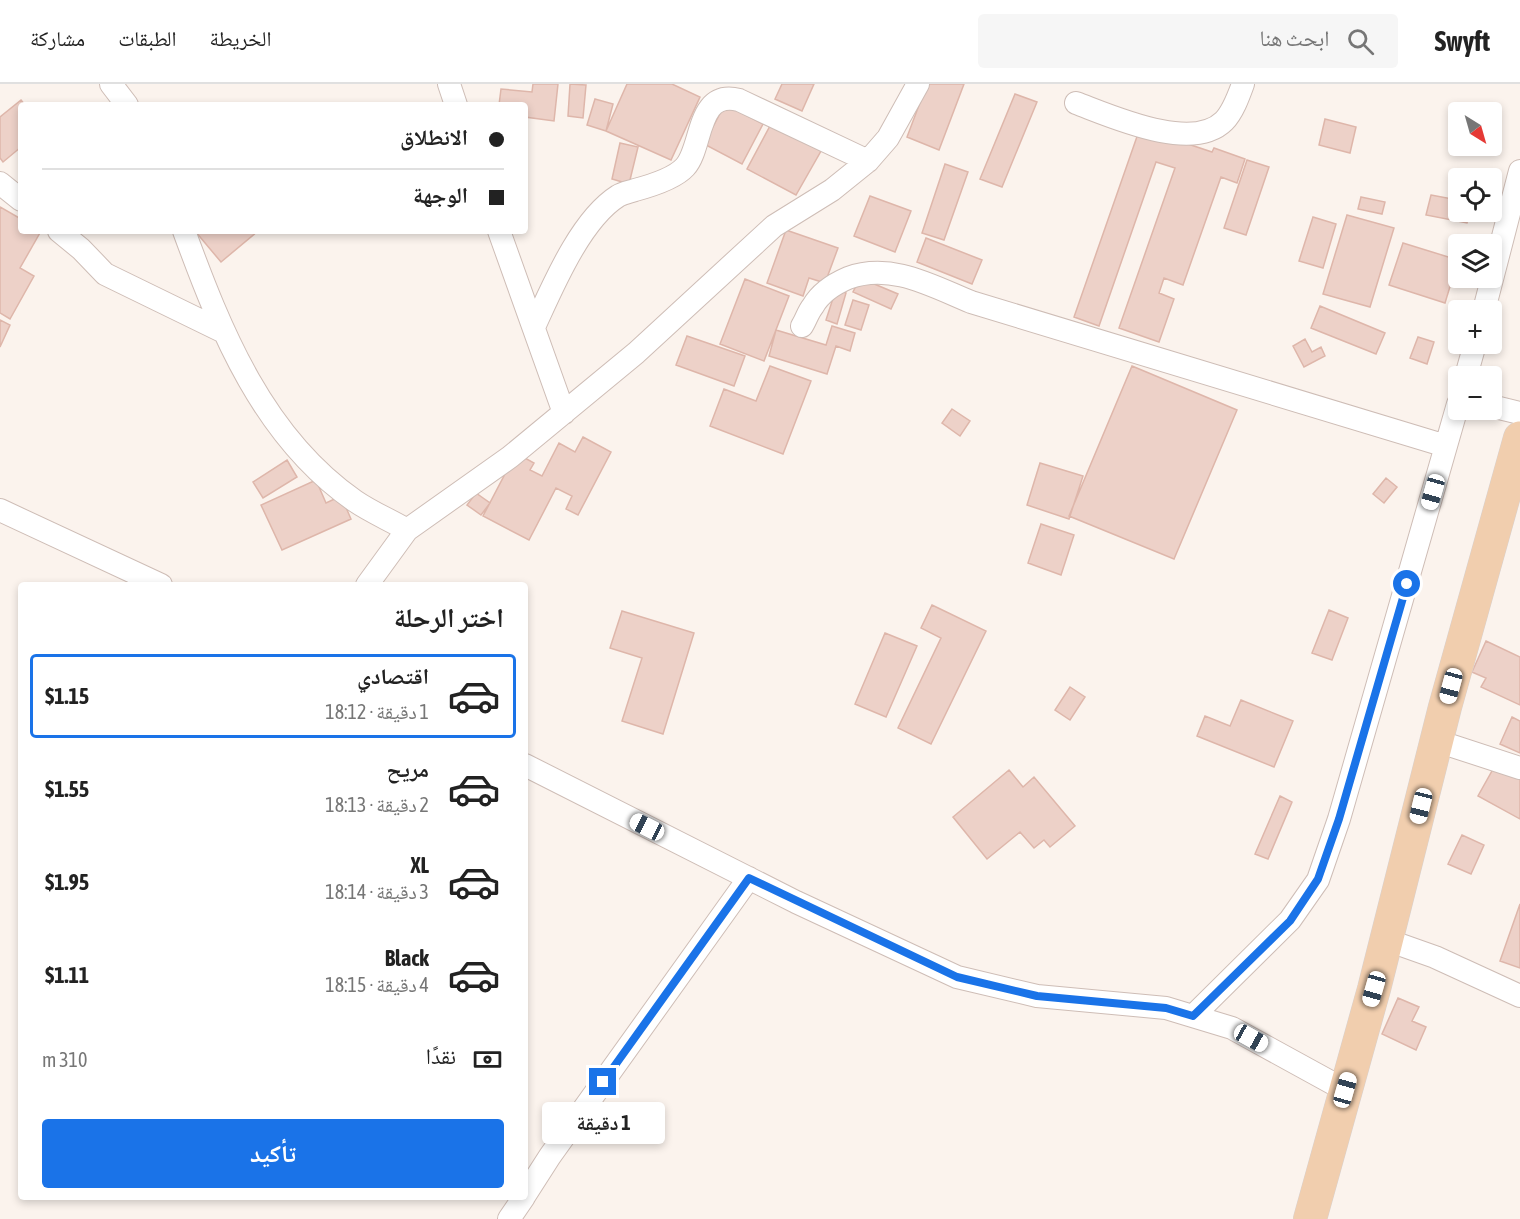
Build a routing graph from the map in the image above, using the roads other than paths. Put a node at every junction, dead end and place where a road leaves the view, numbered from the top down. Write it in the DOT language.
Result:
graph roads {
  1 [pos="111,84"];
  2 [pos="449,84"];
  3 [pos="918,84"];
  4 [pos="1243,84"];
  5 [pos="125,102"];
  6 [pos="455,102"];
  7 [pos="1076,103"];
  8 [pos="868,161"];
  9 [pos="1520,171"];
  10 [pos="0,183"];
  11 [pos="18,198"];
  12 [pos="63,234"];
  13 [pos="184,234"];
  14 [pos="500,234"];
  15 [pos="1487,300"];
  16 [pos="802,326"];
  17 [pos="534,327"];
  18 [pos="224,332"];
  19 [pos="1502,409"];
  20 [pos="564,412"];
  21 [pos="1520,413"];
  22 [pos="1453,420"];
  23 [pos="1520,438"];
  24 [pos="1446,446"];
  25 [pos="0,510"];
  26 [pos="407,530"];
  27 [pos="155,582"];
  28 [pos="369,582"];
  29 [pos="1437,741"];
  30 [pos="528,767"];
  31 [pos="1520,768"];
  32 [pos="749,878"];
  33 [pos="1387,940"];
  34 [pos="1520,996"];
  35 [pos="1193,1016"];
  36 [pos="1345,1090"];
  37 [pos="528,1190"];
  38 [pos="521,1200"];
  39 [pos="509,1219"];
  40 [pos="1310,1219"];
  1 -- 5 [label="street"];
  2 -- 6 [label="street"];
  3 -- 8 [label="street"];
  4 -- 7 [label="street"];
  8 -- 17 [label="street"];
  8 -- 20 [label="street"];
  9 -- 15 [label="street"];
  10 -- 11 [label="street"];
  12 -- 18 [label="street"];
  13 -- 18 [label="street"];
  14 -- 17 [label="street"];
  16 -- 24 [label="street"];
  17 -- 20 [label="street"];
  18 -- 26 [label="street"];
  19 -- 21 [label="street"];
  20 -- 26 [label="street"];
  22 -- 24 [label="street"];
  23 -- 29 [label="main road"];
  24 -- 35 [label="street"];
  25 -- 27 [label="street"];
  26 -- 28 [label="street"];
  29 -- 31 [label="street"];
  29 -- 33 [label="main road"];
  30 -- 32 [label="street"];
  32 -- 35 [label="street"];
  32 -- 37 [label="street"];
  33 -- 34 [label="street"];
  33 -- 36 [label="main road"];
  35 -- 36 [label="street"];
  36 -- 40 [label="main road"];
  38 -- 39 [label="street"];
}
